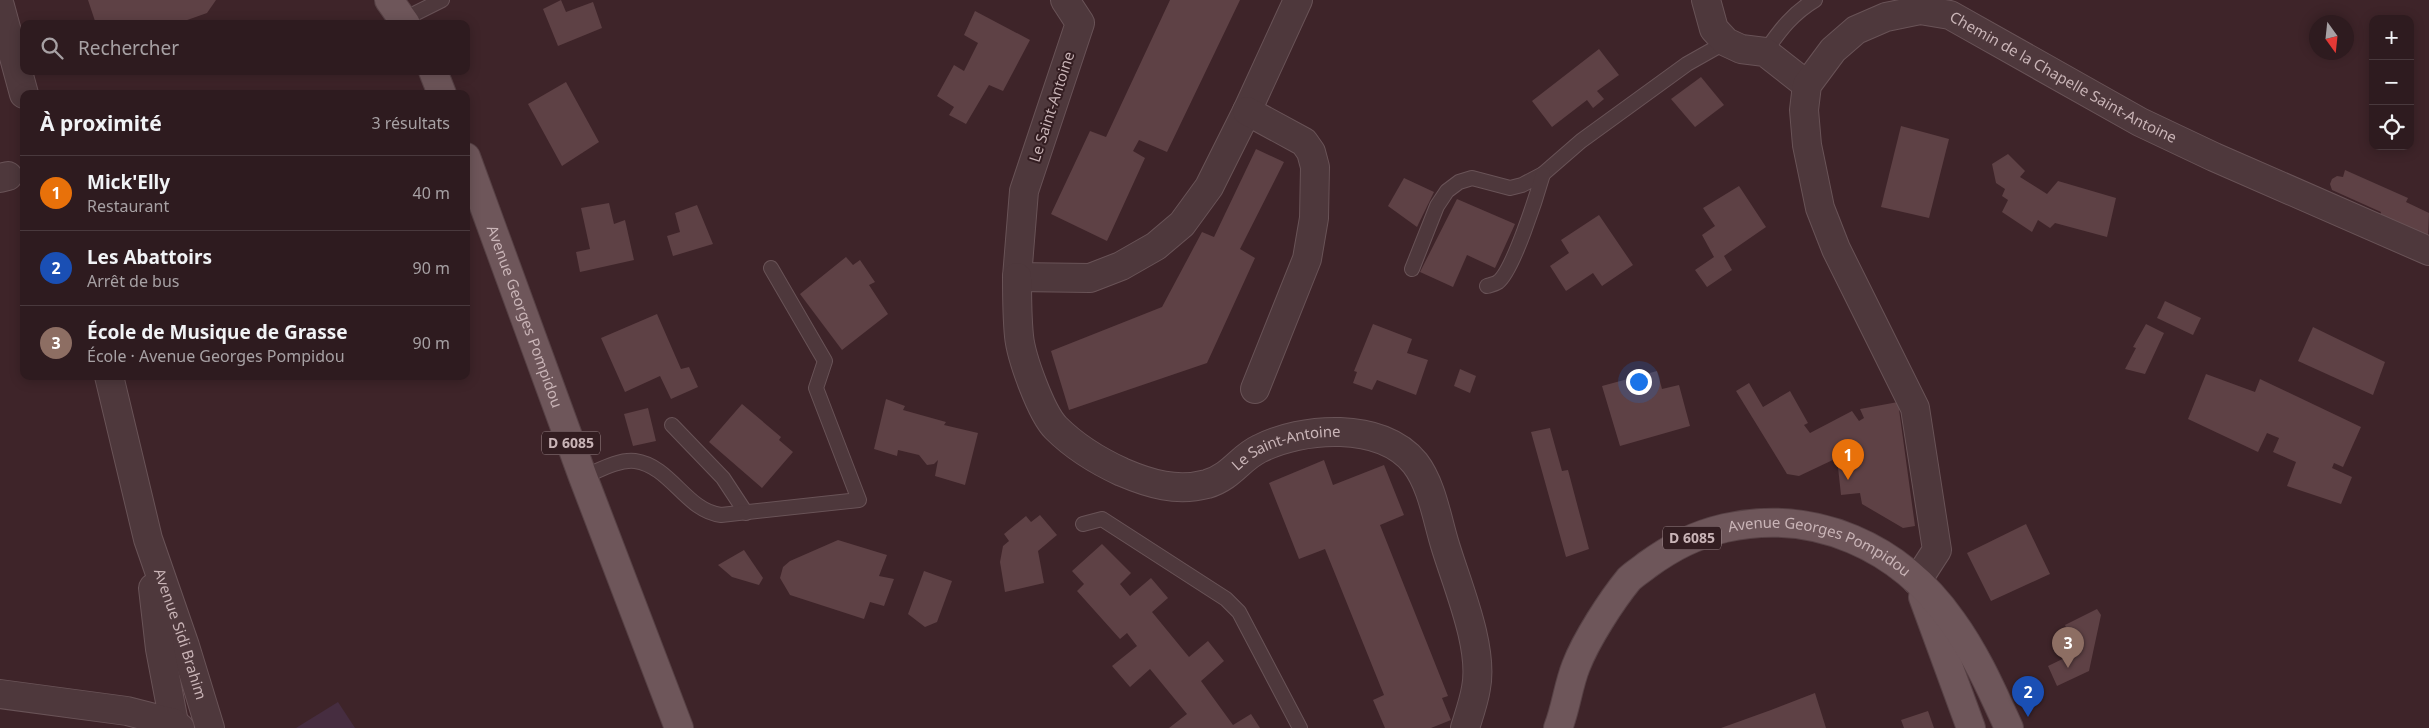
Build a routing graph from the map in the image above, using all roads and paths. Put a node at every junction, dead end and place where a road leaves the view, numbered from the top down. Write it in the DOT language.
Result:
graph roads {
  1 [pos="442,0"];
  2 [pos="1065,0"];
  3 [pos="1298,0"];
  4 [pos="1706,0"];
  5 [pos="1815,0"];
  6 [pos="0,6"];
  7 [pos="400,14"];
  8 [pos="1726,42"];
  9 [pos="1765,52"];
  10 [pos="435,75"];
  11 [pos="1807,85"];
  12 [pos="23,90"];
  13 [pos="440,90"];
  14 [pos="1247,111"];
  15 [pos="470,168"];
  16 [pos="1544,174"];
  17 [pos="2429,251"];
  18 [pos="772,268"];
  19 [pos="1412,268"];
  20 [pos="1017,277"];
  21 [pos="1487,286"];
  22 [pos="110,380"];
  23 [pos="1255,389"];
  24 [pos="672,425"];
  25 [pos="583,476"];
  26 [pos="746,513"];
  27 [pos="1083,524"];
  28 [pos="148,539"];
  29 [pos="1917,581"];
  30 [pos="0,694"];
  31 [pos="176,726"];
  32 [pos="1556,727"];
  33 [pos="210,728"];
  34 [pos="679,728"];
  35 [pos="1300,728"];
  36 [pos="1465,728"];
  37 [pos="1971,728"];
  38 [pos="2009,728"];
  1 -- 7 [label="lane"];
  2 -- 20 [label="street, Le Saint-Antoine"];
  3 -- 14 [label="street"];
  4 -- 8 [label="street"];
  5 -- 9 [label="lane"];
  6 -- 12 [label="street"];
  8 -- 9 [label="street"];
  8 -- 16 [label="lane"];
  9 -- 11 [label="street"];
  10 -- 13 [label="main road"];
  11 -- 17 [label="street, Chemin de la Chapelle Saint-Antoine"];
  11 -- 29 [label="street, Chemin de la Chapelle Saint-Antoine"];
  14 -- 20 [label="street"];
  14 -- 23 [label="street"];
  15 -- 25 [label="main road, Avenue Georges Pompidou / D 6085"];
  16 -- 19 [label="lane"];
  16 -- 21 [label="lane"];
  18 -- 26 [label="lane"];
  20 -- 36 [label="street, Le Saint-Antoine"];
  22 -- 28 [label="street, Avenue Sidi Brahim"];
  24 -- 26 [label="lane"];
  25 -- 26 [label="lane"];
  25 -- 34 [label="main road, Avenue Georges Pompidou / D 6085"];
  27 -- 35 [label="lane"];
  28 -- 31 [label="street, Avenue Sidi Brahim"];
  28 -- 33 [label="street, Avenue Sidi Brahim"];
  29 -- 32 [label="main road, Avenue Georges Pompidou / D 6085"];
  29 -- 37 [label="main road, Avenue Georges Pompidou"];
  29 -- 38 [label="main road, Avenue Georges Pompidou / D 6085"];
  30 -- 31 [label="street"];
}
